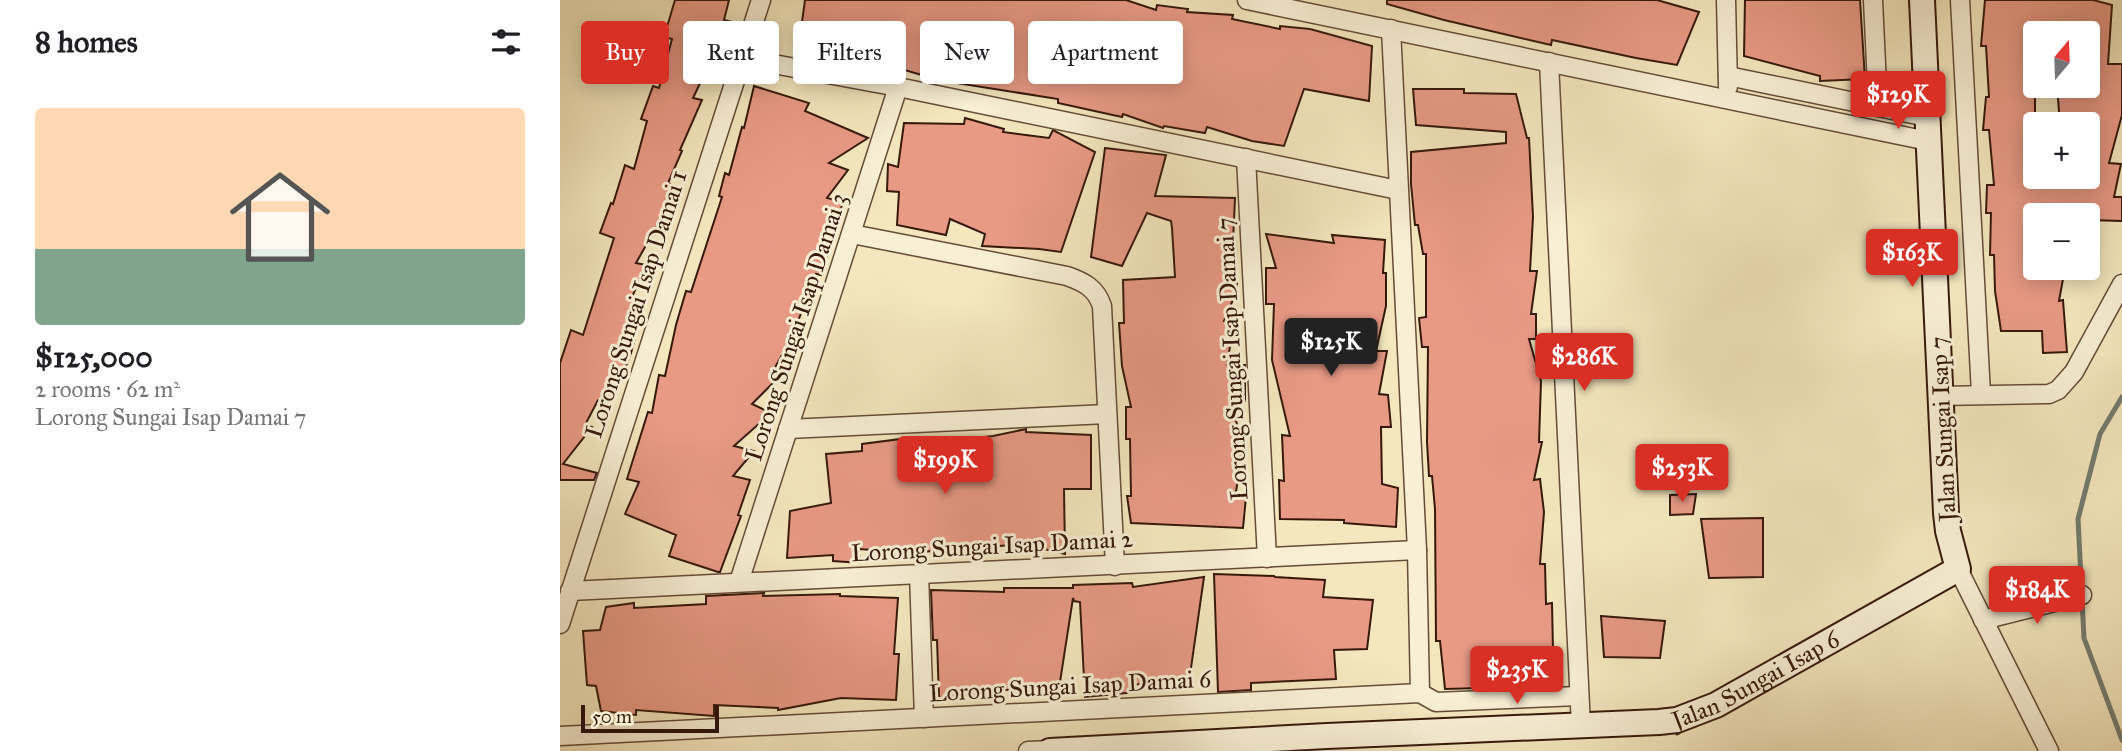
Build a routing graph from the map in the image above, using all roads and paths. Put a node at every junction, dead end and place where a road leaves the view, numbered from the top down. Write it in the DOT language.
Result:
graph roads {
  1 [pos="761,0"];
  2 [pos="1247,0"];
  3 [pos="1726,0"];
  4 [pos="1872,0"];
  5 [pos="1922,0"];
  6 [pos="1960,0"];
  7 [pos="754,21"];
  8 [pos="1391,29"];
  9 [pos="1549,62"];
  10 [pos="779,65"];
  11 [pos="1728,76"];
  12 [pos="733,84"];
  13 [pos="898,87"];
  14 [pos="1729,99"];
  15 [pos="1878,107"];
  16 [pos="1927,129"];
  17 [pos="1246,158"];
  18 [pos="1398,190"];
  19 [pos="852,234"];
  20 [pos="2122,284"];
  21 [pos="1981,394"];
  22 [pos="1940,396"];
  23 [pos="1107,414"];
  24 [pos="788,429"];
  25 [pos="1417,550"];
  26 [pos="1267,558"];
  27 [pos="1115,566"];
  28 [pos="1958,569"];
  29 [pos="919,574"];
  30 [pos="739,582"];
  31 [pos="570,591"];
  32 [pos="2082,595"];
  33 [pos="1983,620"];
  34 [pos="560,624"];
  35 [pos="1420,693"];
  36 [pos="1579,696"];
  37 [pos="924,718"];
  38 [pos="1581,726"];
  39 [pos="560,736"];
  40 [pos="1043,751"];
  41 [pos="2049,751"];
  1 -- 7 [label="street, Lorong Sungai Isap Damai 1"];
  2 -- 8 [label="street"];
  3 -- 11 [label="street"];
  4 -- 15 [label="street"];
  5 -- 16 [label="street, Jalan Sungai Isap 7"];
  6 -- 21 [label="street"];
  8 -- 9 [label="street"];
  8 -- 18 [label="street"];
  9 -- 14 [label="street"];
  9 -- 36 [label="street"];
  10 -- 13 [label="street"];
  11 -- 14 [label="street"];
  11 -- 15 [label="street"];
  12 -- 31 [label="street, Lorong Sungai Isap Damai 1"];
  13 -- 17 [label="street"];
  13 -- 19 [label="street, Lorong Sungai Isap Damai 3"];
  14 -- 16 [label="street"];
  15 -- 16 [label="street"];
  16 -- 22 [label="street, Jalan Sungai Isap 7"];
  17 -- 18 [label="street"];
  17 -- 26 [label="street, Lorong Sungai Isap Damai 7"];
  18 -- 25 [label="street"];
  19 -- 23 [label="street"];
  19 -- 24 [label="street, Lorong Sungai Isap Damai 3"];
  20 -- 21 [label="street"];
  21 -- 22 [label="street"];
  22 -- 28 [label="street, Jalan Sungai Isap 7"];
  23 -- 24 [label="street"];
  23 -- 27 [label="street"];
  24 -- 30 [label="street, Lorong Sungai Isap Damai 3"];
  25 -- 26 [label="street, Lorong Sungai Isap Damai 2"];
  25 -- 35 [label="street"];
  26 -- 27 [label="street, Lorong Sungai Isap Damai 2"];
  27 -- 29 [label="street, Lorong Sungai Isap Damai 2"];
  28 -- 33 [label="street, Jalan Sungai Isap 7"];
  28 -- 38 [label="street, Jalan Sungai Isap 6"];
  29 -- 30 [label="street, Lorong Sungai Isap Damai 2"];
  29 -- 37 [label="street"];
  30 -- 31 [label="street, Lorong Sungai Isap Damai 2"];
  31 -- 34 [label="street, Lorong Sungai Isap Damai 1"];
  32 -- 33 [label="street"];
  33 -- 41 [label="street, Jalan Sungai Isap 7"];
  35 -- 36 [label="street, Lorong Sungai Isap Damai 6"];
  35 -- 37 [label="street, Lorong Sungai Isap Damai 6"];
  36 -- 38 [label="street"];
  37 -- 39 [label="street, Lorong Sungai Isap Damai 6"];
  38 -- 40 [label="street, Jalan Sungai Isap 6"];
}
